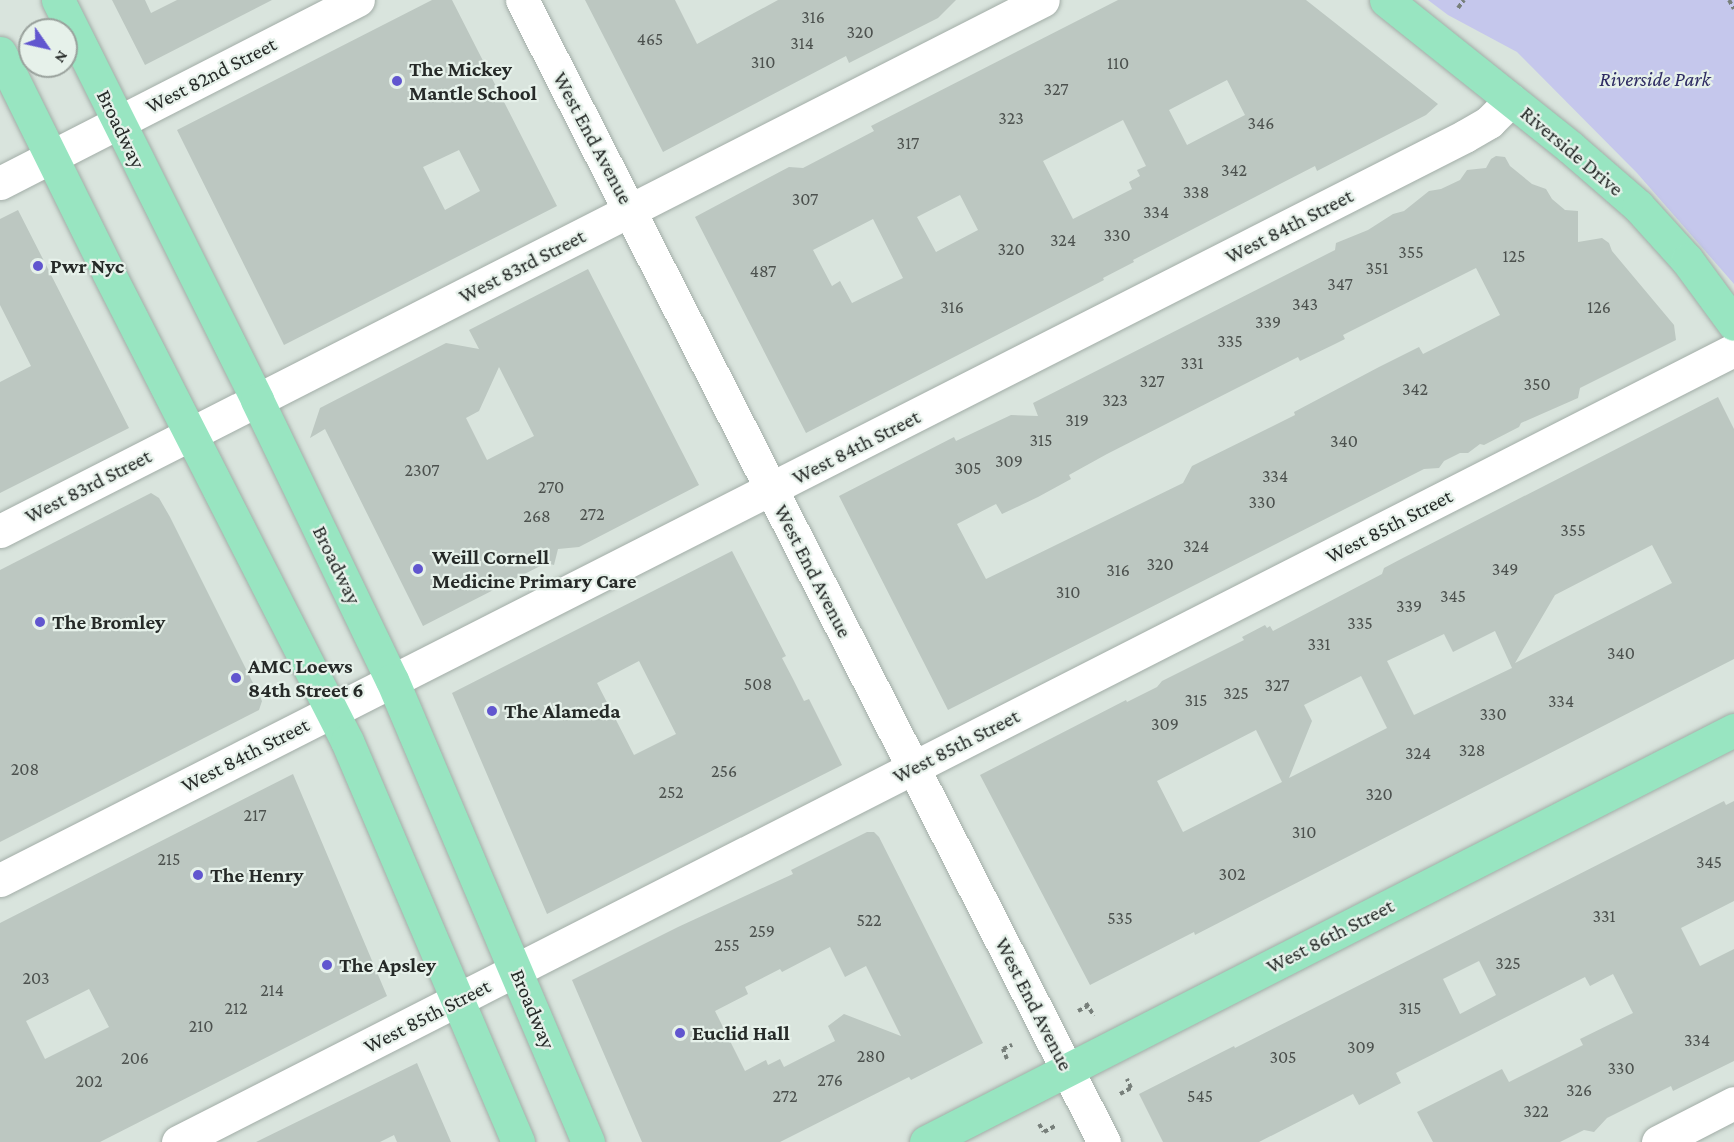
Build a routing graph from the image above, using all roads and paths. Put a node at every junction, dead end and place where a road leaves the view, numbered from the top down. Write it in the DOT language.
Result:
graph roads {
  1 [pos="58,0"];
  2 [pos="358,0"];
  3 [pos="522,0"];
  4 [pos="1043,0"];
  5 [pos="1386,0"];
  6 [pos="1464,0"];
  7 [pos="1729,0"];
  8 [pos="1458,8"];
  9 [pos="1734,9"];
  10 [pos="0,53"];
  11 [pos="1511,100"];
  12 [pos="118,123"];
  13 [pos="52,156"];
  14 [pos="0,183"];
  15 [pos="630,210"];
  16 [pos="1734,324"];
  17 [pos="1734,350"];
  18 [pos="257,400"];
  19 [pos="190,434"];
  20 [pos="772,490"];
  21 [pos="0,531"];
  22 [pos="392,680"];
  23 [pos="332,710"];
  24 [pos="1734,730"];
  25 [pos="914,767"];
  26 [pos="0,880"];
  27 [pos="516,970"];
  28 [pos="458,999"];
  29 [pos="1078,1011"];
  30 [pos="1094,1016"];
  31 [pos="1012,1045"];
  32 [pos="1008,1059"];
  33 [pos="1068,1070"];
  34 [pos="1127,1079"];
  35 [pos="1120,1094"];
  36 [pos="1734,1103"];
  37 [pos="1039,1124"];
  38 [pos="1055,1126"];
  39 [pos="178,1142"];
  40 [pos="518,1142"];
  41 [pos="588,1142"];
  42 [pos="926,1142"];
  43 [pos="1104,1142"];
  44 [pos="1658,1142"];
  1 -- 12 [label="main road, Broadway"];
  2 -- 12 [label="street, West 82nd Street"];
  3 -- 15 [label="street, West End Avenue"];
  4 -- 15 [label="street, West 83rd Street"];
  5 -- 11 [label="main road, Riverside Drive"];
  6 -- 8 [label="path"];
  7 -- 9 [label="path"];
  10 -- 13 [label="main road"];
  11 -- 16 [label="main road, Riverside Drive"];
  11 -- 20 [label="street, West 84th Street"];
  12 -- 13 [label="street, West 82nd Street"];
  12 -- 18 [label="main road, Broadway"];
  13 -- 14 [label="street, West 82nd Street"];
  13 -- 19 [label="main road"];
  15 -- 18 [label="street, West 83rd Street"];
  15 -- 20 [label="street, West End Avenue"];
  17 -- 25 [label="street, West 85th Street"];
  18 -- 19 [label="street, West 83rd Street"];
  18 -- 22 [label="main road, Broadway"];
  19 -- 21 [label="street, West 83rd Street"];
  19 -- 23 [label="main road"];
  20 -- 22 [label="street, West 84th Street"];
  20 -- 25 [label="street, West End Avenue"];
  22 -- 23 [label="street, West 84th Street"];
  22 -- 27 [label="main road, Broadway"];
  23 -- 26 [label="street, West 84th Street"];
  23 -- 28 [label="main road"];
  24 -- 33 [label="main road, West 86th Street"];
  25 -- 27 [label="street, West 85th Street"];
  25 -- 33 [label="street, West End Avenue"];
  27 -- 28 [label="street, West 85th Street"];
  27 -- 41 [label="main road, Broadway"];
  28 -- 39 [label="street, West 85th Street"];
  28 -- 40 [label="main road"];
  29 -- 30 [label="path"];
  31 -- 32 [label="path"];
  33 -- 42 [label="main road, West 86th Street"];
  33 -- 43 [label="street, West End Avenue"];
  34 -- 35 [label="path"];
  36 -- 44 [label="street"];
  37 -- 38 [label="path"];
}
